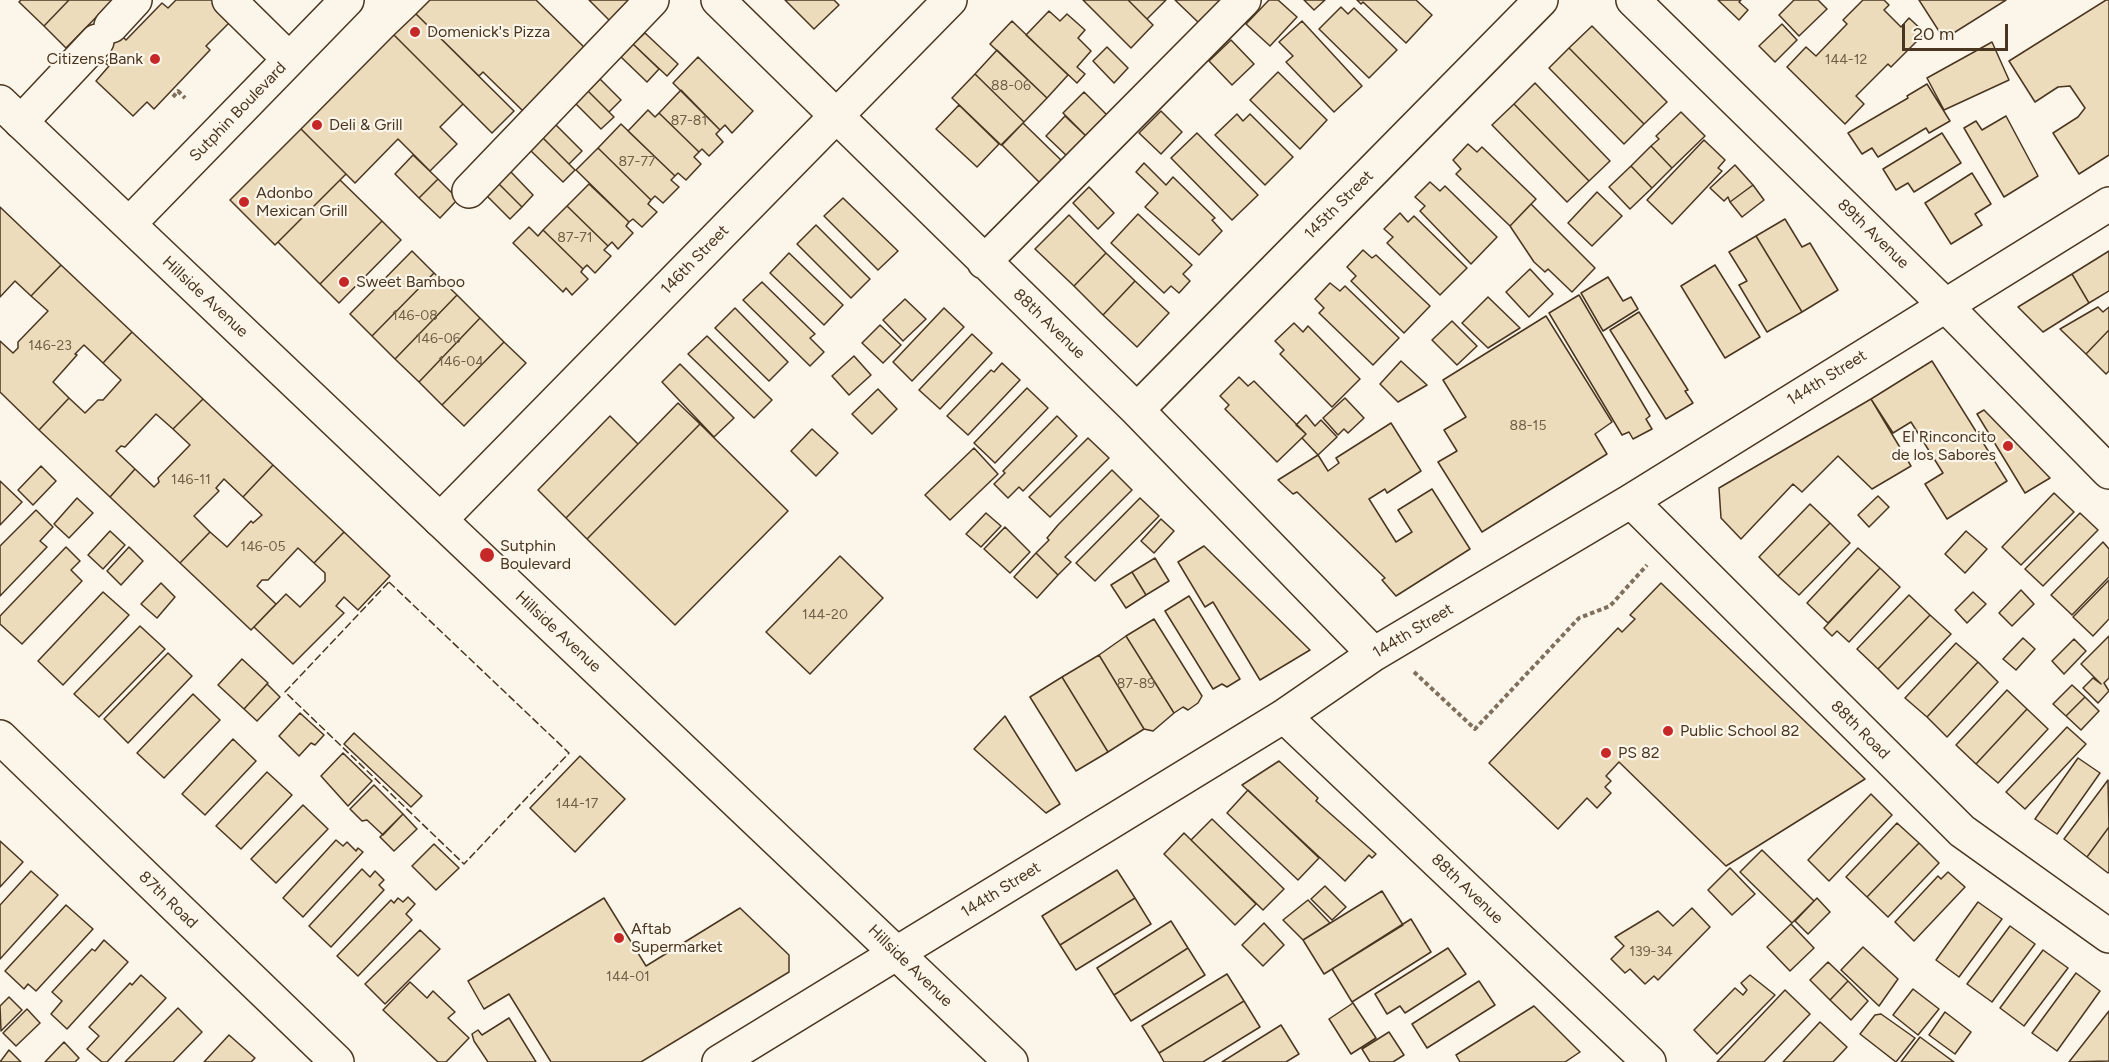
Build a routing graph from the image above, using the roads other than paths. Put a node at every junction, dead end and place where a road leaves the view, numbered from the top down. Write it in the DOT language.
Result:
graph roads {
  1 [pos="135,0"];
  2 [pos="229,0"];
  3 [pos="347,0"];
  4 [pos="652,0"];
  5 [pos="718,0"];
  6 [pos="950,0"];
  7 [pos="1244,0"];
  8 [pos="1541,0"];
  9 [pos="1633,0"];
  10 [pos="289,59"];
  11 [pos="11,112"];
  12 [pos="836,117"];
  13 [pos="469,191"];
  14 [pos="2109,204"];
  15 [pos="129,224"];
  16 [pos="984,262"];
  17 [pos="1945,305"];
  18 [pos="1137,410"];
  19 [pos="2109,472"];
  20 [pos="1631,501"];
  21 [pos="440,520"];
  22 [pos="1374,654"];
  23 [pos="1284,716"];
  24 [pos="0,737"];
  25 [pos="2109,936"];
  26 [pos="897,954"];
  27 [pos="337,1062"];
  28 [pos="719,1062"];
  29 [pos="1011,1062"];
  30 [pos="1649,1062"];
  1 -- 11 [label="street"];
  2 -- 10 [label="street"];
  3 -- 10 [label="street, Sutphin Boulevard"];
  4 -- 13 [label="street"];
  5 -- 12 [label="street, 88th Avenue"];
  6 -- 12 [label="street, 146th Street"];
  7 -- 16 [label="street"];
  8 -- 18 [label="street, 145th Street"];
  9 -- 17 [label="street, 89th Avenue"];
  10 -- 15 [label="street, Sutphin Boulevard"];
  11 -- 15 [label="street, Hillside Avenue"];
  12 -- 16 [label="street, 88th Avenue"];
  12 -- 21 [label="street, 146th Street"];
  14 -- 17 [label="street, 144th Street"];
  15 -- 21 [label="street, Hillside Avenue"];
  16 -- 18 [label="street, 88th Avenue"];
  17 -- 19 [label="street, 89th Avenue"];
  17 -- 20 [label="street, 144th Street"];
  18 -- 22 [label="street, 88th Avenue"];
  20 -- 22 [label="street, 144th Street"];
  20 -- 25 [label="street, 88th Road"];
  21 -- 26 [label="street, Hillside Avenue"];
  22 -- 23 [label="street, 144th Street"];
  23 -- 26 [label="street, 144th Street"];
  23 -- 30 [label="street, 88th Avenue"];
  24 -- 27 [label="street, 87th Road"];
  26 -- 28 [label="street, 144th Street"];
  26 -- 29 [label="street, Hillside Avenue"];
}
